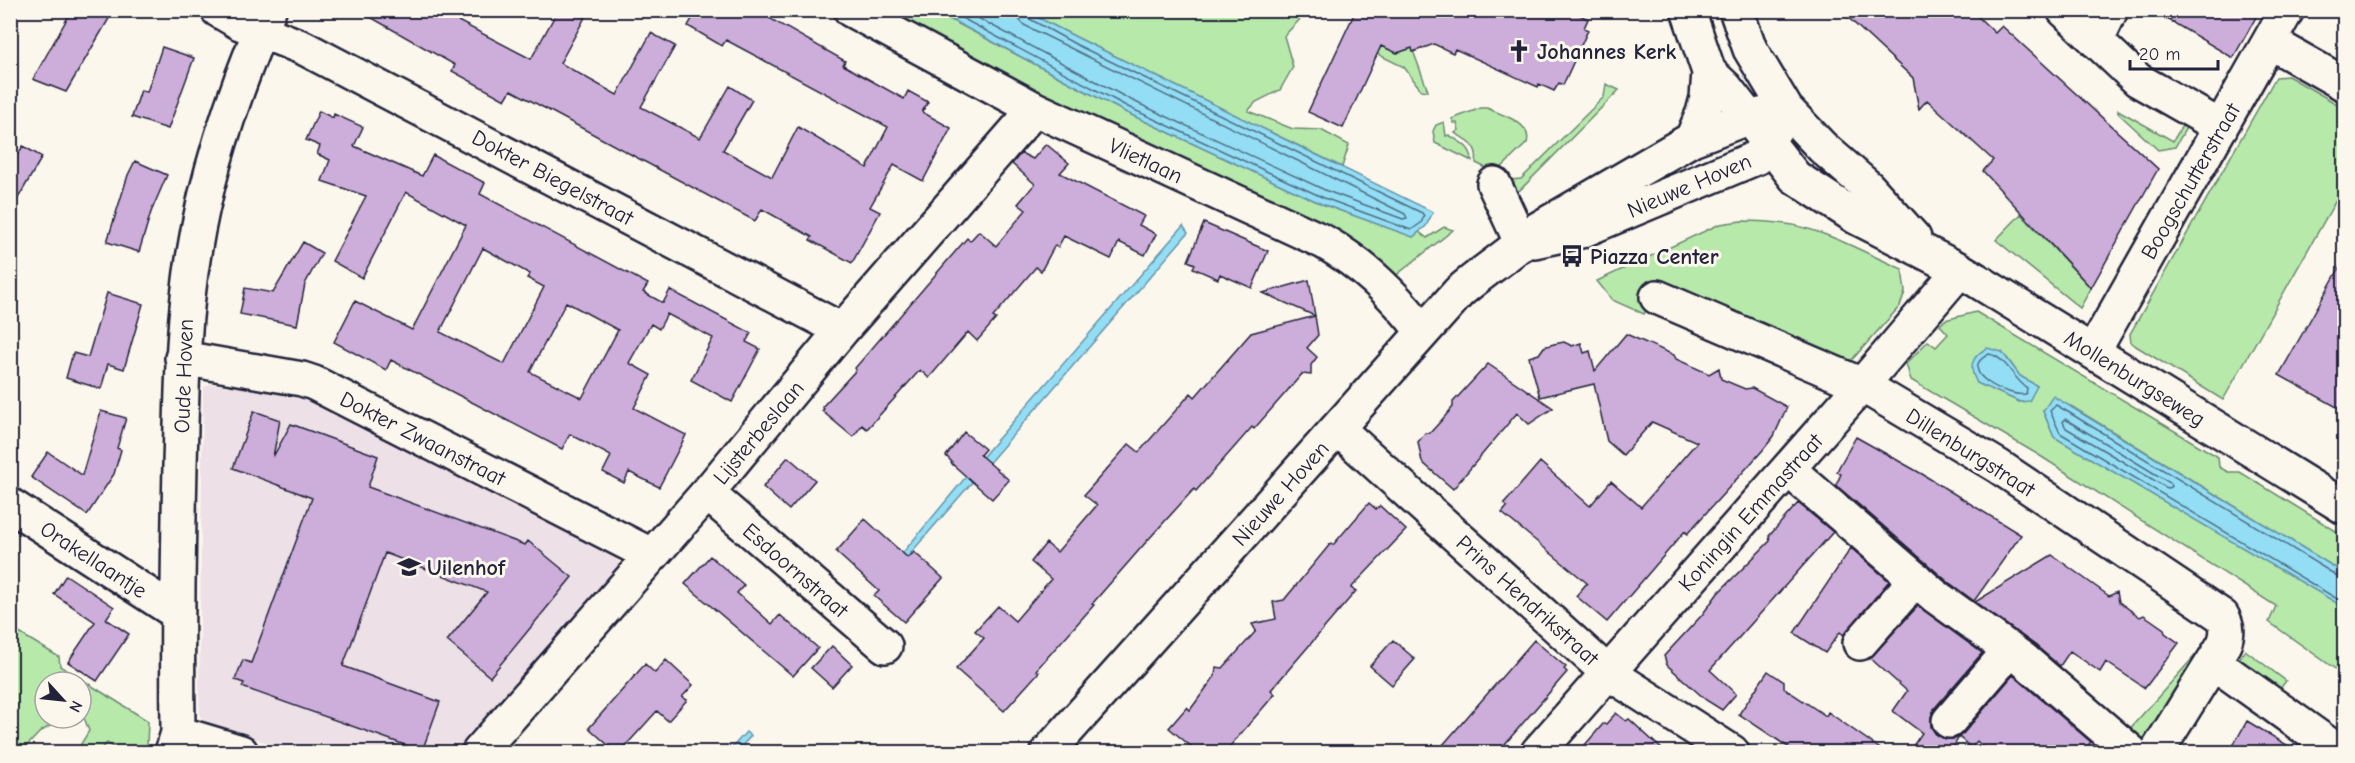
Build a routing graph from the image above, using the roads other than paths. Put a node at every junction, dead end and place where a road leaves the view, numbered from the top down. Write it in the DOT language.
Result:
graph roads {
  1 [pos="218,10"];
  2 [pos="851,10"];
  3 [pos="1688,10"];
  4 [pos="1737,10"];
  5 [pos="2064,10"];
  6 [pos="2111,10"];
  7 [pos="2287,10"];
  8 [pos="265,20"];
  9 [pos="2096,41"];
  10 [pos="2270,42"];
  11 [pos="1708,72"];
  12 [pos="2344,84"];
  13 [pos="1786,108"];
  14 [pos="1035,110"];
  15 [pos="1747,118"];
  16 [pos="2220,127"];
  17 [pos="1692,139"];
  18 [pos="1767,144"];
  19 [pos="1494,184"];
  20 [pos="1522,244"];
  21 [pos="1926,250"];
  22 [pos="1960,270"];
  23 [pos="1658,297"];
  24 [pos="842,330"];
  25 [pos="1422,331"];
  26 [pos="2093,352"];
  27 [pos="182,358"];
  28 [pos="1862,385"];
  29 [pos="1338,429"];
  30 [pos="1788,469"];
  31 [pos="707,493"];
  32 [pos="10,505"];
  33 [pos="2344,507"];
  34 [pos="651,555"];
  35 [pos="1916,579"];
  36 [pos="177,613"];
  37 [pos="1860,643"];
  38 [pos="885,646"];
  39 [pos="2010,650"];
  40 [pos="2213,662"];
  41 [pos="1607,672"];
  42 [pos="1949,721"];
  43 [pos="175,743"];
  44 [pos="241,753"];
  45 [pos="479,753"];
  46 [pos="1048,753"];
  47 [pos="1538,753"];
  48 [pos="1732,753"];
  49 [pos="2131,753"];
  50 [pos="2157,753"];
  51 [pos="2339,753"];
  1 -- 8 [label="street, Dokter Biegelstraat"];
  2 -- 14 [label="street, Vlietlaan"];
  3 -- 11 [label="street, Mollenburgseweg"];
  4 -- 13 [label="street, Mollenburgseweg"];
  5 -- 9 [label="street"];
  6 -- 9 [label="street"];
  7 -- 10 [label="street, Boogschutterstraat"];
  8 -- 24 [label="street, Dokter Biegelstraat"];
  8 -- 27 [label="street, Oude Hoven"];
  9 -- 16 [label="street"];
  10 -- 12 [label="street"];
  10 -- 16 [label="street, Boogschutterstraat"];
  11 -- 15 [label="street, Mollenburgseweg"];
  11 -- 17 [label="street, Mollenburgseweg"];
  13 -- 15 [label="street, Nieuwe Hoven"];
  13 -- 18 [label="street, Nieuwe Hoven"];
  13 -- 21 [label="street, Mollenburgseweg"];
  14 -- 24 [label="street, Lijsterbeslaan"];
  14 -- 25 [label="street, Vlietlaan"];
  15 -- 17 [label="street, Nieuwe Hoven"];
  15 -- 18 [label="street, Mollenburgseweg"];
  16 -- 26 [label="street, Boogschutterstraat"];
  17 -- 20 [label="street, Nieuwe Hoven"];
  18 -- 20 [label="street, Nieuwe Hoven"];
  18 -- 21 [label="street, Mollenburgseweg"];
  19 -- 20 [label="street"];
  20 -- 25 [label="street, Nieuwe Hoven"];
  21 -- 22 [label="street, Mollenburgseweg"];
  22 -- 26 [label="street, Mollenburgseweg"];
  22 -- 28 [label="street, Koningin Emmastraat"];
  23 -- 28 [label="street, Dillenburgstraat"];
  24 -- 31 [label="street, Lijsterbeslaan"];
  25 -- 29 [label="street, Nieuwe Hoven"];
  26 -- 33 [label="street, Mollenburgseweg"];
  27 -- 34 [label="street, Dokter Zwaanstraat"];
  27 -- 36 [label="street, Oude Hoven"];
  28 -- 30 [label="street, Koningin Emmastraat"];
  28 -- 40 [label="street, Dillenburgstraat"];
  29 -- 41 [label="street, Prins Hendrikstraat"];
  29 -- 46 [label="street, Nieuwe Hoven"];
  30 -- 35 [label="street"];
  30 -- 41 [label="street, Koningin Emmastraat"];
  31 -- 34 [label="street, Lijsterbeslaan"];
  31 -- 38 [label="street, Esdoornstraat"];
  32 -- 36 [label="street, Orakellaantje"];
  34 -- 45 [label="street, Lijsterbeslaan"];
  35 -- 37 [label="street"];
  35 -- 39 [label="street"];
  36 -- 43 [label="street, Oude Hoven"];
  39 -- 42 [label="street"];
  39 -- 49 [label="street"];
  40 -- 50 [label="street, Dillenburgstraat"];
  40 -- 51 [label="street"];
  41 -- 47 [label="street, Koningin Emmastraat"];
  41 -- 48 [label="street, Prins Hendrikstraat"];
  43 -- 44 [label="street"];
}
